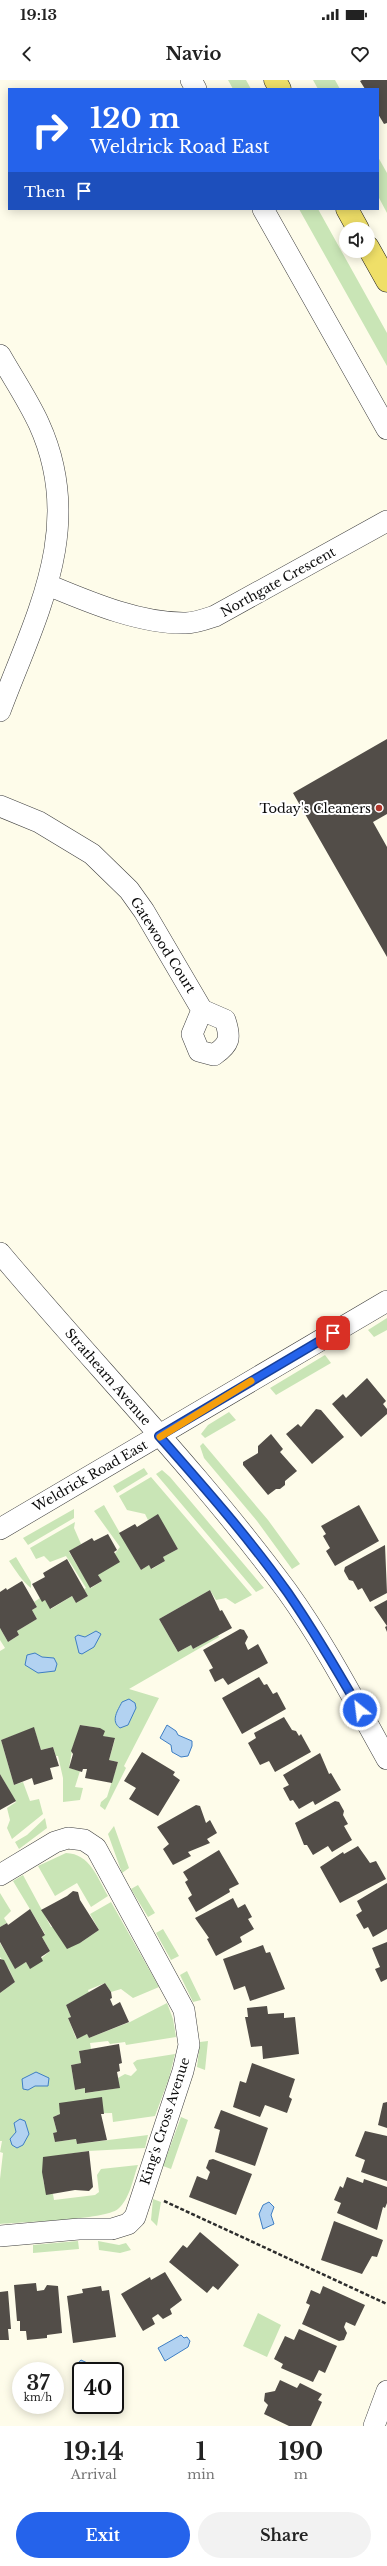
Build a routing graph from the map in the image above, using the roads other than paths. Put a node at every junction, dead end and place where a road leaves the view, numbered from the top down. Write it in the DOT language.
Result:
graph roads {
  1 [pos="264,210"];
  2 [pos="348,210"];
  3 [pos="354,222"];
  4 [pos="374,258"];
  5 [pos="387,281"];
  6 [pos="0,356"];
  7 [pos="387,429"];
  8 [pos="387,521"];
  9 [pos="48,585"];
  10 [pos="0,711"];
  11 [pos="0,806"];
  12 [pos="202,1010"];
  13 [pos="0,1254"];
  14 [pos="387,1301"];
  15 [pos="159,1436"];
  16 [pos="0,1529"];
  17 [pos="387,1759"];
  18 [pos="0,1875"];
  19 [pos="0,2236"];
  20 [pos="387,2391"];
  21 [pos="374,2426"];
  1 -- 7 [label="street"];
  2 -- 3 [label="main road"];
  4 -- 5 [label="main road"];
  6 -- 9 [label="street"];
  8 -- 9 [label="street, Northgate Crescent"];
  9 -- 10 [label="street"];
  11 -- 12 [label="street, Gatewood Court"];
  13 -- 15 [label="street, Strathearn Avenue"];
  14 -- 15 [label="street, Weldrick Road East"];
  15 -- 16 [label="street, Weldrick Road East"];
  15 -- 17 [label="street, Strathearn Avenue"];
  18 -- 19 [label="street, King's Cross Avenue"];
  20 -- 21 [label="street"];
}
